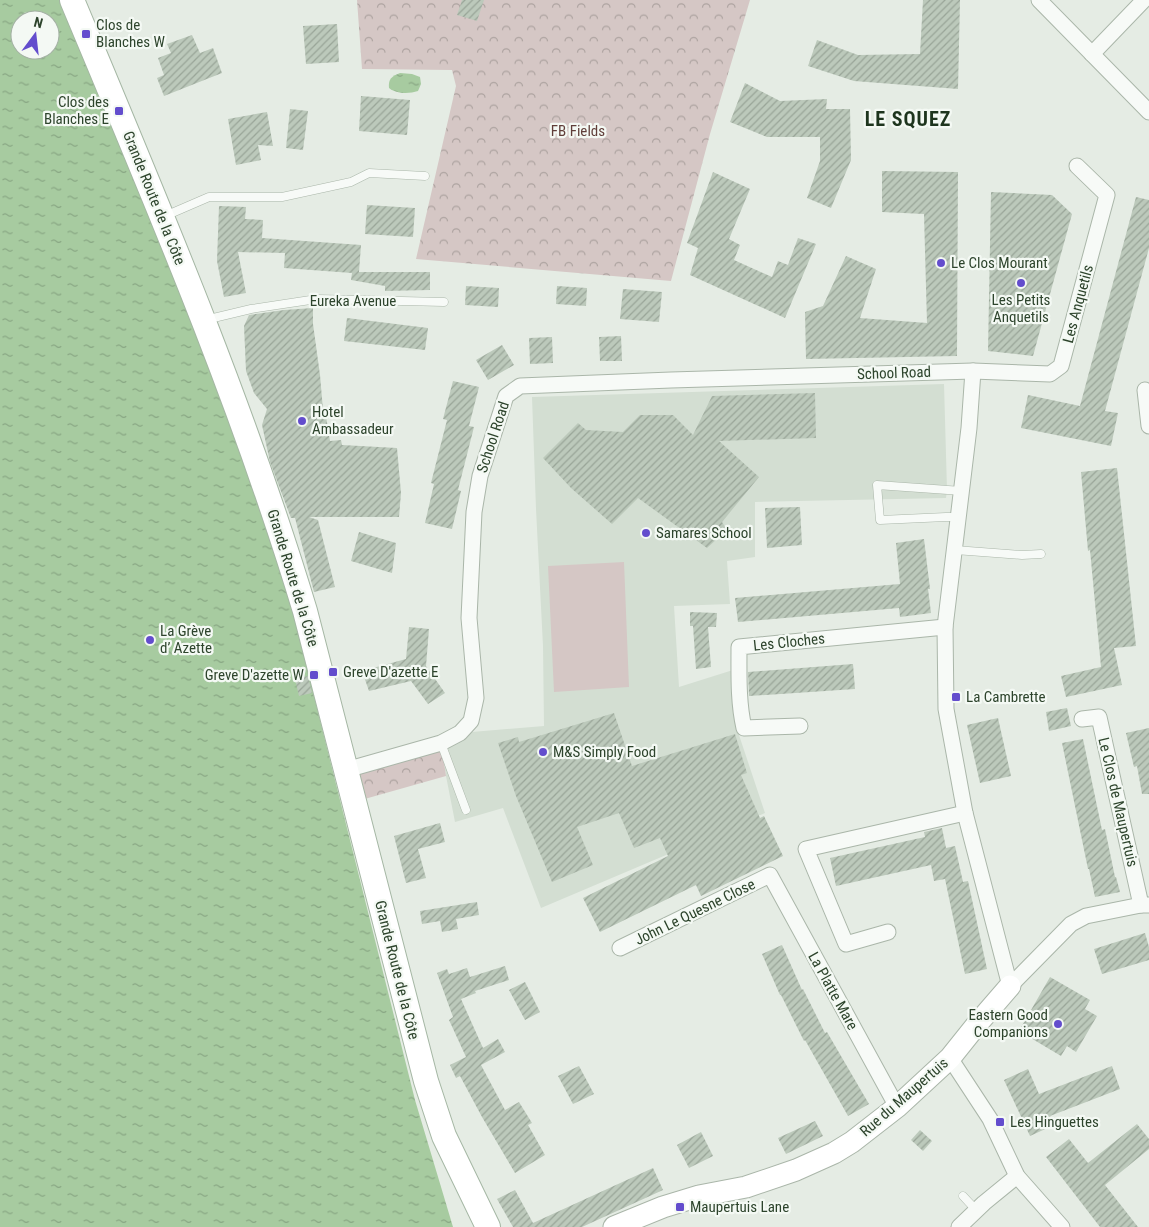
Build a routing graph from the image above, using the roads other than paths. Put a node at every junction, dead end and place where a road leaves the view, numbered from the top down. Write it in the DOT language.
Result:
graph roads {
  1 [pos="72,0"];
  2 [pos="1039,0"];
  3 [pos="1144,0"];
  4 [pos="1092,54"];
  5 [pos="1149,112"];
  6 [pos="1077,166"];
  7 [pos="425,176"];
  8 [pos="162,217"];
  9 [pos="444,302"];
  10 [pos="204,320"];
  11 [pos="973,371"];
  12 [pos="1145,390"];
  13 [pos="1149,426"];
  14 [pos="962,491"];
  15 [pos="958,517"];
  16 [pos="955,550"];
  17 [pos="1042,554"];
  18 [pos="945,627"];
  19 [pos="1082,719"];
  20 [pos="800,726"];
  21 [pos="441,743"];
  22 [pos="346,770"];
  23 [pos="466,810"];
  24 [pos="965,813"];
  25 [pos="770,875"];
  26 [pos="1145,905"];
  27 [pos="888,932"];
  28 [pos="620,948"];
  29 [pos="1010,986"];
  30 [pos="950,1058"];
  31 [pos="897,1107"];
  32 [pos="1017,1176"];
  33 [pos="963,1196"];
  34 [pos="976,1210"];
  35 [pos="488,1227"];
  36 [pos="614,1227"];
  37 [pos="959,1227"];
  38 [pos="1062,1227"];
  1 -- 8 [label="main road, Grande Route de la Côte"];
  2 -- 4 [label="street"];
  3 -- 4 [label="street"];
  4 -- 5 [label="street"];
  6 -- 11 [label="street, Les Anquetils"];
  7 -- 8 [label="lane"];
  8 -- 10 [label="main road, Grande Route de la Côte"];
  9 -- 10 [label="lane, Eureka Avenue"];
  10 -- 22 [label="main road, Grande Route de la Côte"];
  11 -- 14 [label="street"];
  11 -- 21 [label="street, School Road"];
  12 -- 13 [label="street"];
  14 -- 15 [label="street"];
  14 -- 15 [label="lane"];
  15 -- 16 [label="street"];
  16 -- 17 [label="lane"];
  16 -- 18 [label="street"];
  18 -- 20 [label="street, Les Cloches"];
  18 -- 24 [label="street"];
  19 -- 26 [label="street, Le Clos de Maupertuis"];
  21 -- 22 [label="street, School Road"];
  21 -- 23 [label="lane"];
  22 -- 35 [label="main road, Grande Route de la Côte"];
  24 -- 27 [label="street"];
  24 -- 29 [label="street"];
  25 -- 28 [label="street, John Le Quesne Close"];
  25 -- 31 [label="street, La Platte Mare"];
  26 -- 29 [label="street, Rue du Maupertuis"];
  29 -- 30 [label="street, Rue du Maupertuis"];
  30 -- 31 [label="street, Rue du Maupertuis"];
  30 -- 32 [label="street"];
  31 -- 36 [label="street, Rue du Maupertuis"];
  32 -- 34 [label="street"];
  32 -- 38 [label="street"];
  33 -- 34 [label="lane"];
  34 -- 37 [label="street"];
}
